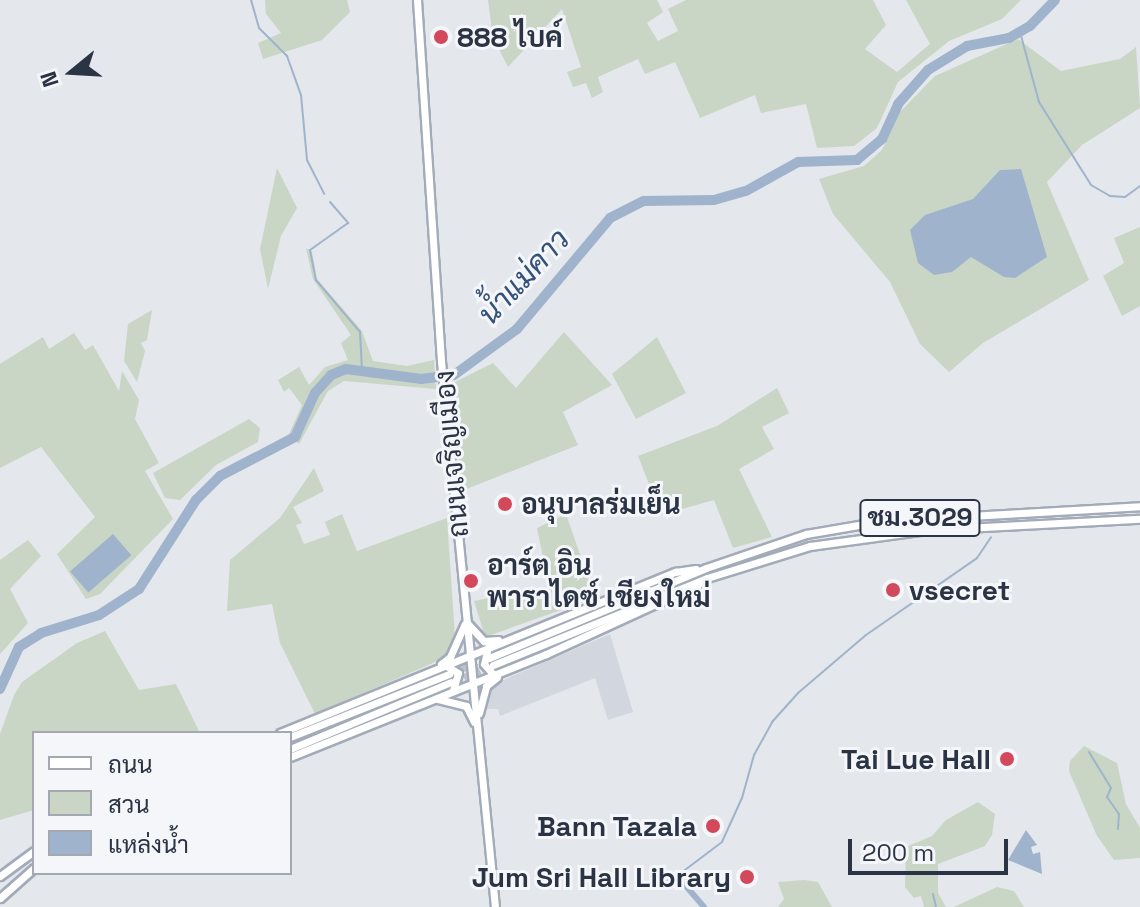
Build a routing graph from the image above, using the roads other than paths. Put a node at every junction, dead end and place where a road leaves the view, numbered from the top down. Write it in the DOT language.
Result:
graph roads {
  1 [pos="417,0"];
  2 [pos="1140,506"];
  3 [pos="1140,519"];
  4 [pos="706,568"];
  5 [pos="707,578"];
  6 [pos="466,622"];
  7 [pos="506,640"];
  8 [pos="489,647"];
  9 [pos="470,655"];
  10 [pos="445,665"];
  11 [pos="505,670"];
  12 [pos="431,672"];
  13 [pos="494,675"];
  14 [pos="473,684"];
  15 [pos="452,692"];
  16 [pos="435,699"];
  17 [pos="477,728"];
  18 [pos="285,731"];
  19 [pos="292,736"];
  20 [pos="292,748"];
  21 [pos="292,756"];
  22 [pos="32,852"];
  23 [pos="32,870"];
  24 [pos="0,876"];
  25 [pos="0,898"];
  26 [pos="495,907"];
  1 -- 6 [label="main road, ถนนเจริญเมือง"];
  2 -- 4 [label="main road, ชม.3029"];
  3 -- 5 [label="main road, ชม.3029"];
  4 -- 5 [label="main road, ชม.3029"];
  4 -- 7 [label="main road"];
  5 -- 11 [label="main road"];
  6 -- 7 [label="main road"];
  6 -- 9 [label="main road, ถนนเจริญเมือง"];
  6 -- 12 [label="main road"];
  7 -- 8 [label="main road"];
  8 -- 9 [label="main road"];
  8 -- 13 [label="main road"];
  9 -- 10 [label="main road"];
  9 -- 14 [label="main road, ถนนเจริญเมือง"];
  10 -- 12 [label="main road"];
  10 -- 15 [label="main road"];
  11 -- 13 [label="main road"];
  11 -- 17 [label="main road"];
  12 -- 18 [label="main road"];
  13 -- 14 [label="main road"];
  14 -- 15 [label="main road"];
  14 -- 17 [label="main road, ถนนเจริญเมือง"];
  15 -- 16 [label="main road"];
  16 -- 17 [label="main road"];
  16 -- 21 [label="main road"];
  17 -- 26 [label="main road, ถนนเจริญเมือง"];
  19 -- 20 [label="main road"];
  22 -- 24 [label="main road"];
  23 -- 25 [label="main road"];
}
